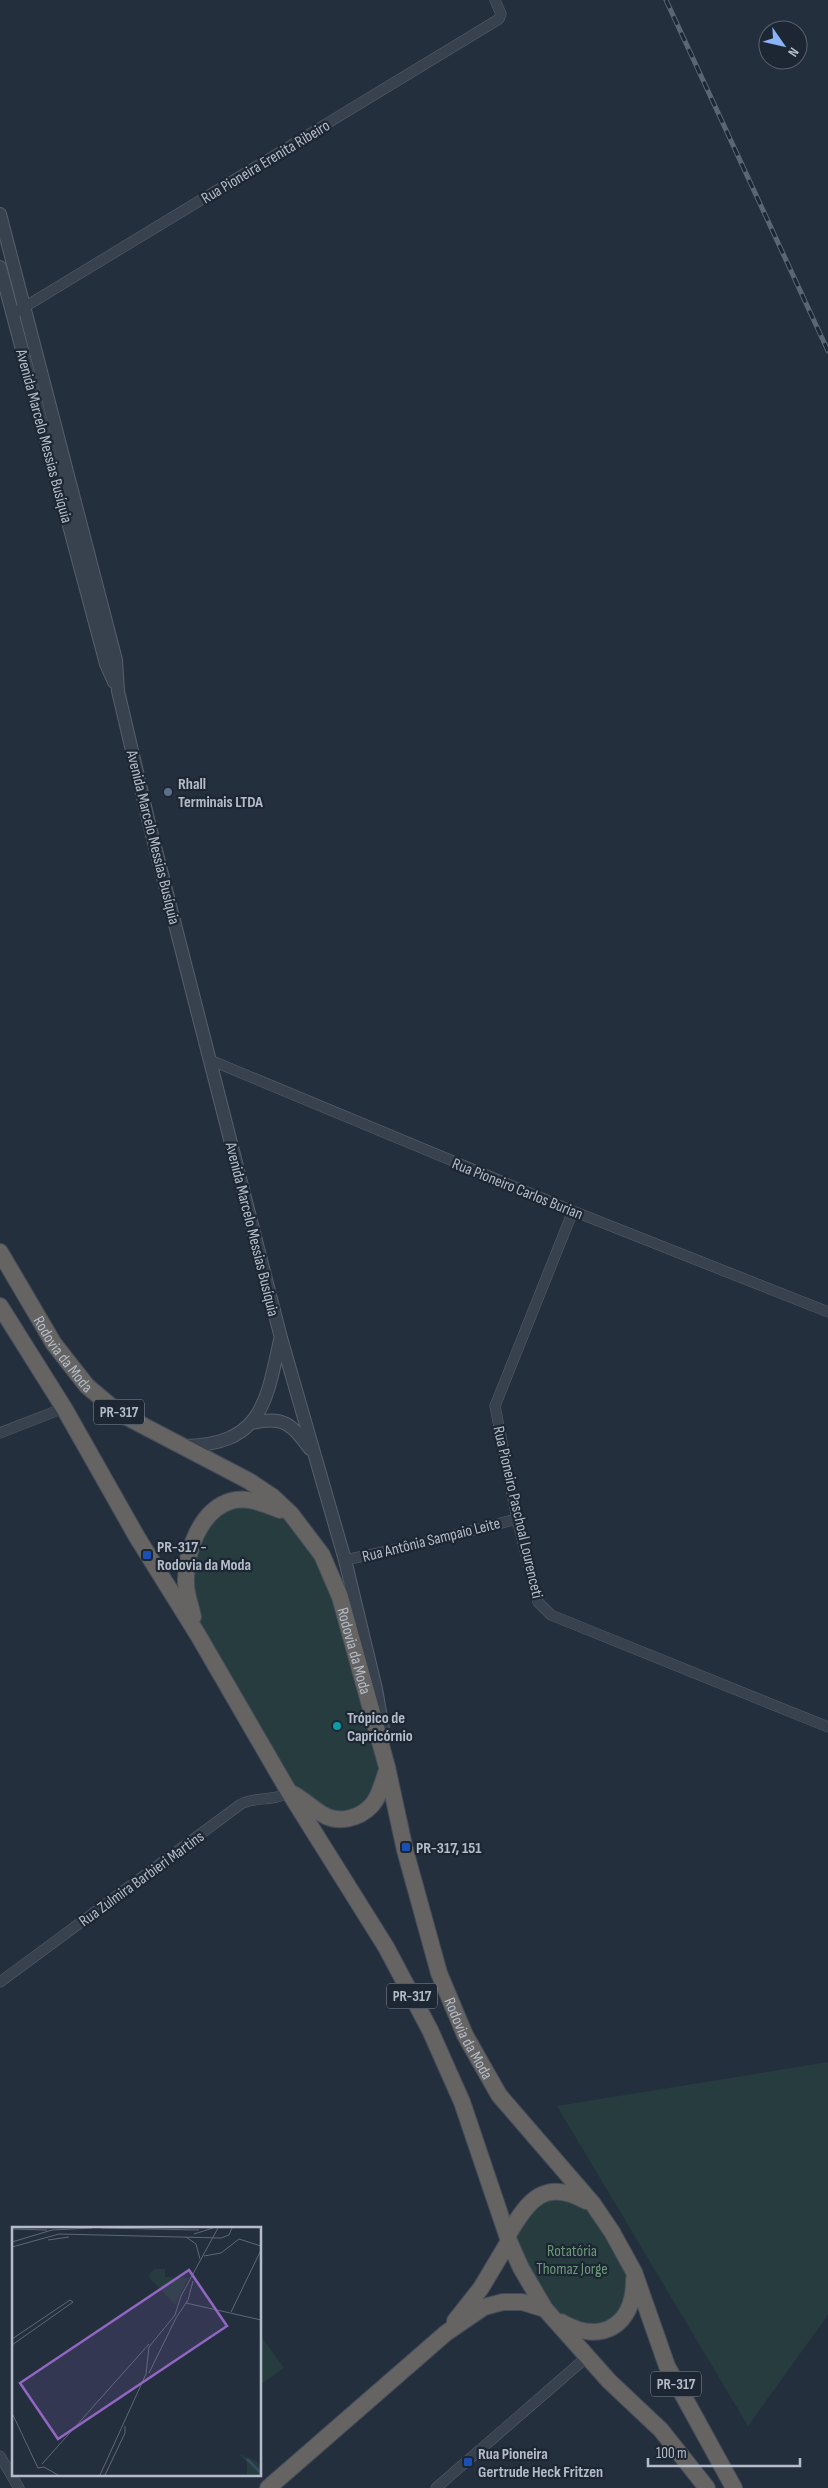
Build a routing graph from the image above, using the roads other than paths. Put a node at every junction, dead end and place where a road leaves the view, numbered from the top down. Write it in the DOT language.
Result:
graph roads {
  1 [pos="495,0"];
  2 [pos="0,214"];
  3 [pos="0,267"];
  4 [pos="24,306"];
  5 [pos="13,314"];
  6 [pos="77,539"];
  7 [pos="210,1060"];
  8 [pos="573,1211"];
  9 [pos="0,1252"];
  10 [pos="0,1306"];
  11 [pos="828,1312"];
  12 [pos="281,1338"];
  13 [pos="64,1408"];
  14 [pos="252,1423"];
  15 [pos="0,1433"];
  16 [pos="185,1446"];
  17 [pos="314,1455"];
  18 [pos="291,1514"];
  19 [pos="517,1518"];
  20 [pos="345,1560"];
  21 [pos="198,1635"];
  22 [pos="828,1727"];
  23 [pos="387,1767"];
  24 [pos="289,1792"];
  25 [pos="0,1982"];
  26 [pos="593,2204"];
  27 [pos="509,2238"];
  28 [pos="634,2272"];
  29 [pos="550,2314"];
  30 [pos="446,2333"];
  31 [pos="588,2356"];
  32 [pos="0,2456"];
  33 [pos="19,2488"];
  34 [pos="268,2488"];
  35 [pos="436,2488"];
  36 [pos="707,2488"];
  37 [pos="734,2488"];
  1 -- 4 [label="street, Rua Pioneira Erenita Ribeiro"];
  2 -- 4 [label="street, Avenida Marcelo Messias Busíquia"];
  3 -- 5 [label="street, Avenida Marcelo Messias Busíquia"];
  4 -- 5 [label="street, Rua Pioneira Erenita Ribeiro"];
  4 -- 6 [label="street, Avenida Marcelo Messias Busíquia"];
  5 -- 6 [label="street, Avenida Marcelo Messias Busíquia"];
  6 -- 7 [label="street, Avenida Marcelo Messias Busíquia"];
  7 -- 8 [label="street, Rua Pioneiro Carlos Burian"];
  7 -- 12 [label="street, Avenida Marcelo Messias Busíquia"];
  8 -- 11 [label="street, Rua Pioneiro Carlos Burian"];
  8 -- 19 [label="street, Rua Pioneiro Paschoal Lourenceti"];
  9 -- 16 [label="highway, Rodovia da Moda / PR-317"];
  10 -- 13 [label="highway, Rodovia da Moda / PR-317"];
  12 -- 14 [label="street"];
  12 -- 17 [label="street, Avenida Marcelo Messias Busíquia"];
  13 -- 15 [label="street"];
  13 -- 21 [label="highway, Rodovia da Moda / PR-317"];
  14 -- 16 [label="street"];
  14 -- 17 [label="street"];
  16 -- 18 [label="highway, Rodovia da Moda / PR-317"];
  17 -- 20 [label="street, Avenida Marcelo Messias Busíquia"];
  18 -- 21 [label="highway"];
  18 -- 23 [label="highway, Rodovia da Moda / PR-317"];
  19 -- 20 [label="street, Rua Antônia Sampaio Leite"];
  19 -- 22 [label="street, Rua Pioneiro Paschoal Lourenceti"];
  20 -- 23 [label="street, Avenida Marcelo Messias Busíquia"];
  21 -- 24 [label="highway, Rodovia da Moda / PR-317"];
  23 -- 24 [label="highway"];
  23 -- 26 [label="highway, Rodovia da Moda / PR-317"];
  24 -- 25 [label="street, Rua Zulmira Barbieri Martins"];
  24 -- 27 [label="highway, Rodovia da Moda / PR-317"];
  26 -- 27 [label="highway"];
  26 -- 28 [label="highway, PR-317"];
  27 -- 29 [label="highway, PR-317"];
  27 -- 30 [label="highway"];
  28 -- 29 [label="highway"];
  28 -- 37 [label="highway, PR-317"];
  29 -- 30 [label="highway"];
  29 -- 31 [label="highway, PR-317"];
  30 -- 34 [label="highway"];
  31 -- 35 [label="street"];
  31 -- 36 [label="highway, PR-317"];
  32 -- 33 [label="street"];
}
